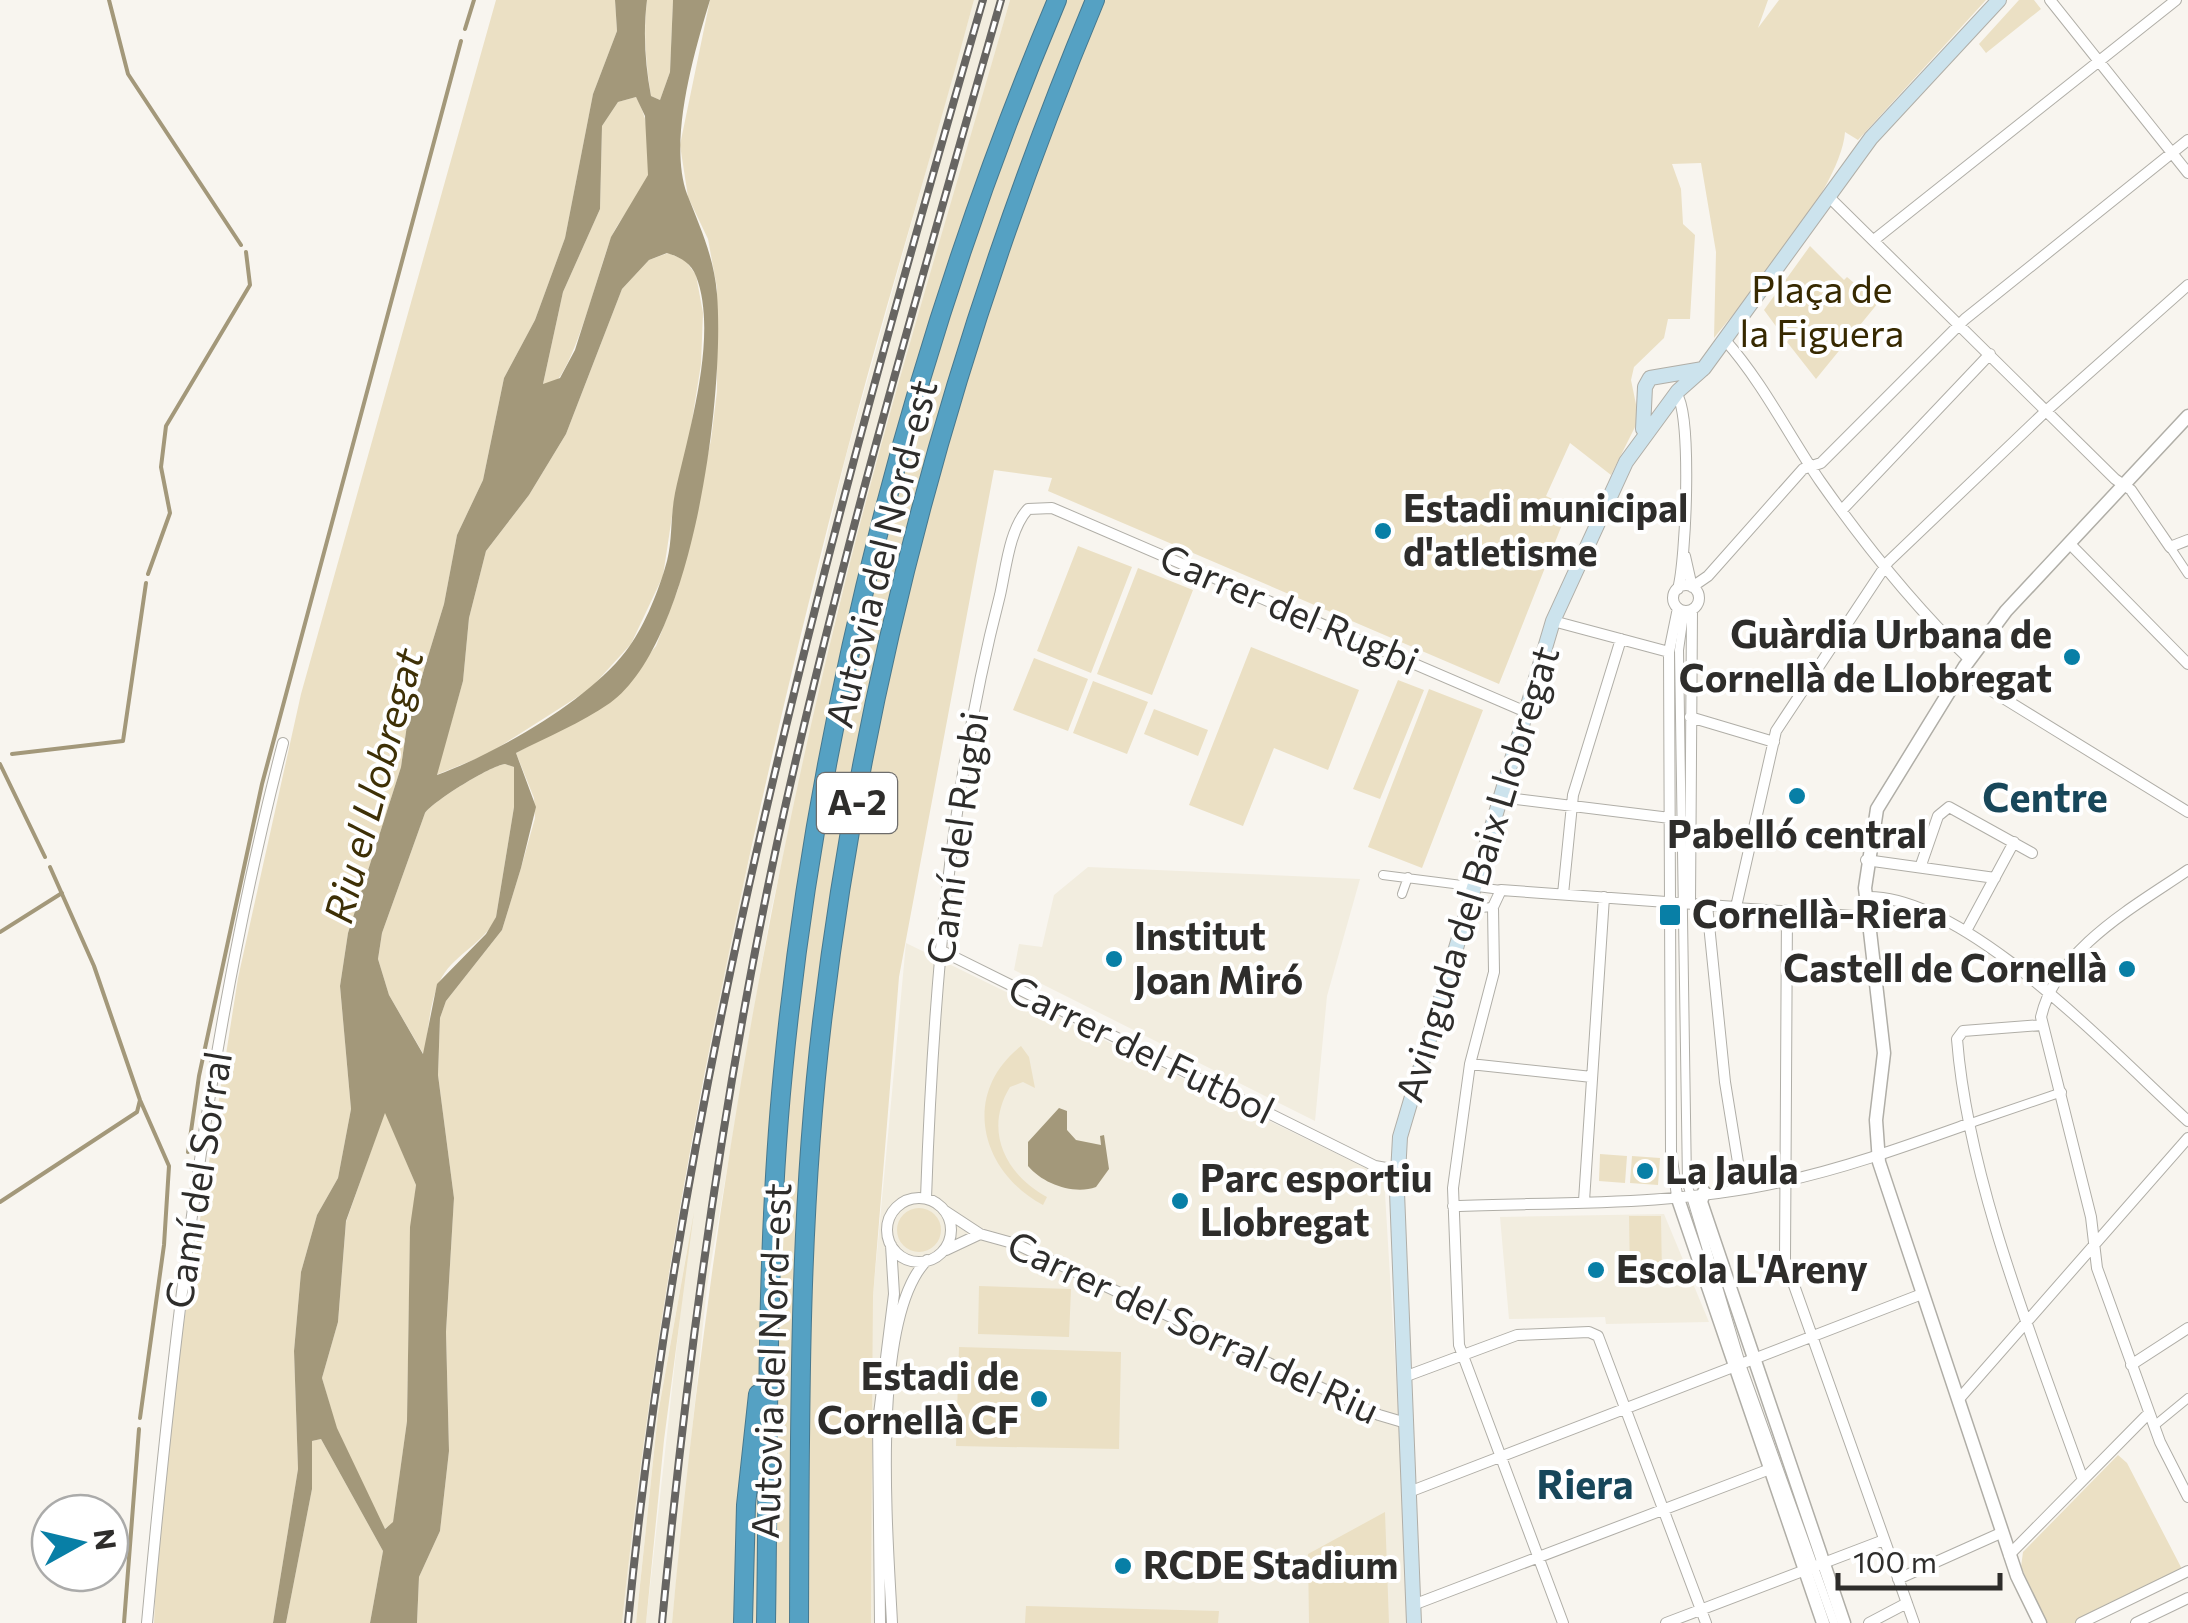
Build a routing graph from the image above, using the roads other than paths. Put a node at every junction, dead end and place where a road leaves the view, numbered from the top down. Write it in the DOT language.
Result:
graph roads {
  1 [pos="1057,0"];
  2 [pos="1095,0"];
  3 [pos="2000,0"];
  4 [pos="2050,0"];
  5 [pos="2176,0"];
  6 [pos="2099,62"];
  7 [pos="2188,140"];
  8 [pos="2172,153"];
  9 [pos="2188,174"];
  10 [pos="1828,196"];
  11 [pos="1874,240"];
  12 [pos="2188,285"];
  13 [pos="1959,324"];
  14 [pos="1725,340"];
  15 [pos="1990,354"];
  16 [pos="1704,368"];
  17 [pos="1667,376"];
  18 [pos="1646,400"];
  19 [pos="1671,400"];
  20 [pos="2046,410"];
  21 [pos="2188,416"];
  22 [pos="1638,445"];
  23 [pos="1812,466"];
  24 [pos="2124,485"];
  25 [pos="1052,508"];
  26 [pos="1842,510"];
  27 [pos="2188,540"];
  28 [pos="2069,543"];
  29 [pos="2170,547"];
  30 [pos="1685,556"];
  31 [pos="1885,568"];
  32 [pos="2188,574"];
  33 [pos="1692,587"];
  34 [pos="1678,589"];
  35 [pos="1684,611"];
  36 [pos="1553,621"];
  37 [pos="1621,639"];
  38 [pos="1670,652"];
  39 [pos="1969,660"];
  40 [pos="2188,664"];
  41 [pos="1961,672"];
  42 [pos="1526,712"];
  43 [pos="1690,717"];
  44 [pos="1774,742"];
  45 [pos="284,743"];
  46 [pos="1500,797"];
  47 [pos="1571,806"];
  48 [pos="2188,812"];
  49 [pos="1670,818"];
  50 [pos="2014,842"];
  51 [pos="2032,854"];
  52 [pos="1866,860"];
  53 [pos="1921,865"];
  54 [pos="2188,870"];
  55 [pos="1382,874"];
  56 [pos="1408,878"];
  57 [pos="1994,878"];
  58 [pos="1474,886"];
  59 [pos="1501,890"];
  60 [pos="1402,894"];
  61 [pos="1563,894"];
  62 [pos="1604,897"];
  63 [pos="1866,897"];
  64 [pos="1680,903"];
  65 [pos="1708,904"];
  66 [pos="1736,906"];
  67 [pos="1493,907"];
  68 [pos="1467,910"];
  69 [pos="1786,910"];
  70 [pos="1868,916"];
  71 [pos="1966,931"];
  72 [pos="940,950"];
  73 [pos="2049,996"];
  74 [pos="2042,1026"];
  75 [pos="1470,1064"];
  76 [pos="1592,1078"];
  77 [pos="2062,1092"];
  78 [pos="2188,1121"];
  79 [pos="1971,1122"];
  80 [pos="2188,1138"];
  81 [pos="1878,1154"];
  82 [pos="1397,1170"];
  83 [pos="1786,1181"];
  84 [pos="1742,1187"];
  85 [pos="1704,1192"];
  86 [pos="1683,1195"];
  87 [pos="926,1198"];
  88 [pos="1584,1201"];
  89 [pos="1453,1206"];
  90 [pos="945,1210"];
  91 [pos="980,1234"];
  92 [pos="891,1245"];
  93 [pos="2094,1246"];
  94 [pos="941,1253"];
  95 [pos="927,1260"];
  96 [pos="1922,1294"];
  97 [pos="767,1314"];
  98 [pos="2028,1321"];
  99 [pos="2188,1328"];
  100 [pos="1812,1336"];
  101 [pos="1462,1355"];
  102 [pos="1744,1363"];
  103 [pos="2132,1365"];
  104 [pos="1404,1377"];
  105 [pos="2188,1398"];
  106 [pos="1959,1399"];
  107 [pos="1625,1408"];
  108 [pos="2149,1413"];
  109 [pos="1406,1423"];
  110 [pos="2154,1426"];
  111 [pos="1500,1457"];
  112 [pos="1770,1470"];
  113 [pos="2084,1480"];
  114 [pos="1409,1492"];
  115 [pos="2188,1497"];
  116 [pos="1663,1510"];
  117 [pos="2002,1532"];
  118 [pos="1884,1540"];
  119 [pos="2010,1555"];
  120 [pos="1538,1558"];
  121 [pos="1814,1566"];
  122 [pos="2188,1571"];
  123 [pos="1898,1579"];
  124 [pos="2188,1598"];
  125 [pos="1907,1604"];
  126 [pos="1413,1605"];
  127 [pos="1701,1610"];
  128 [pos="147,1623"];
  129 [pos="743,1623"];
  130 [pos="766,1623"];
  131 [pos="799,1623"];
  132 [pos="880,1623"];
  133 [pos="892,1623"];
  134 [pos="1414,1623"];
  135 [pos="1562,1623"];
  136 [pos="1666,1623"];
  137 [pos="1706,1623"];
  138 [pos="1823,1623"];
  139 [pos="1834,1623"];
  140 [pos="1844,1623"];
  141 [pos="1869,1623"];
  142 [pos="1914,1623"];
  143 [pos="2040,1623"];
  144 [pos="2081,1623"];
  145 [pos="2136,1623"];
  1 -- 97 [label="highway, Autovia del Nord-est / A-2"];
  2 -- 131 [label="highway, Autovia del Nord-est / A-2"];
  3 -- 10 [label="main road, Avinguda del Baix Llobregat"];
  4 -- 6 [label="street"];
  5 -- 6 [label="street"];
  6 -- 8 [label="street"];
  6 -- 11 [label="street"];
  7 -- 8 [label="street"];
  8 -- 9 [label="street"];
  8 -- 13 [label="street"];
  10 -- 11 [label="street"];
  10 -- 14 [label="main road, Avinguda del Baix Llobregat"];
  11 -- 13 [label="street"];
  12 -- 20 [label="street"];
  13 -- 15 [label="street"];
  13 -- 23 [label="street"];
  14 -- 16 [label="main road, Avinguda del Baix Llobregat"];
  14 -- 23 [label="street"];
  15 -- 20 [label="street"];
  15 -- 26 [label="street"];
  16 -- 17 [label="main road"];
  16 -- 19 [label="main road, Avinguda del Baix Llobregat"];
  17 -- 18 [label="main road"];
  17 -- 19 [label="main road"];
  18 -- 19 [label="main road"];
  18 -- 22 [label="main road, Avinguda del Baix Llobregat"];
  19 -- 22 [label="main road, Avinguda del Baix Llobregat"];
  19 -- 30 [label="street"];
  20 -- 24 [label="street"];
  20 -- 31 [label="street"];
  21 -- 24 [label="street"];
  22 -- 36 [label="main road, Avinguda del Baix Llobregat"];
  23 -- 26 [label="street"];
  23 -- 33 [label="street"];
  24 -- 28 [label="street"];
  24 -- 29 [label="street"];
  25 -- 42 [label="street, Carrer del Rugbi"];
  25 -- 72 [label="street, Camí del Rugbi"];
  26 -- 31 [label="street"];
  27 -- 29 [label="street"];
  28 -- 39 [label="street"];
  28 -- 40 [label="street"];
  29 -- 32 [label="street"];
  30 -- 33 [label="street"];
  30 -- 34 [label="street"];
  31 -- 39 [label="street"];
  31 -- 44 [label="street"];
  33 -- 34 [label="street"];
  33 -- 35 [label="street"];
  34 -- 35 [label="street"];
  35 -- 38 [label="street"];
  35 -- 43 [label="street"];
  35 -- 64 [label="street"];
  36 -- 37 [label="street"];
  36 -- 42 [label="main road, Avinguda del Baix Llobregat"];
  37 -- 38 [label="street"];
  37 -- 47 [label="street"];
  38 -- 49 [label="street"];
  39 -- 41 [label="street"];
  41 -- 48 [label="street"];
  41 -- 52 [label="street"];
  42 -- 46 [label="main road, Avinguda del Baix Llobregat"];
  43 -- 44 [label="street"];
  43 -- 64 [label="street"];
  44 -- 66 [label="street"];
  45 -- 128 [label="street, Camí del Sorral"];
  46 -- 47 [label="street"];
  46 -- 58 [label="main road, Avinguda del Baix Llobregat"];
  47 -- 49 [label="street"];
  47 -- 61 [label="street"];
  49 -- 64 [label="street"];
  50 -- 51 [label="street"];
  50 -- 53 [label="street"];
  50 -- 57 [label="street"];
  52 -- 53 [label="street"];
  52 -- 63 [label="street"];
  53 -- 57 [label="street"];
  54 -- 73 [label="street"];
  55 -- 56 [label="street"];
  56 -- 58 [label="street"];
  56 -- 60 [label="street"];
  57 -- 71 [label="street"];
  58 -- 59 [label="street"];
  58 -- 68 [label="main road, Avinguda del Baix Llobregat"];
  59 -- 61 [label="street"];
  59 -- 67 [label="street"];
  61 -- 62 [label="street"];
  62 -- 64 [label="street"];
  62 -- 76 [label="street"];
  63 -- 70 [label="street"];
  63 -- 71 [label="street"];
  64 -- 65 [label="street"];
  64 -- 86 [label="street"];
  65 -- 66 [label="street"];
  65 -- 84 [label="street"];
  66 -- 69 [label="street"];
  67 -- 68 [label="street"];
  67 -- 75 [label="street"];
  68 -- 82 [label="main road, Avinguda del Baix Llobregat"];
  69 -- 70 [label="street"];
  69 -- 83 [label="street"];
  70 -- 81 [label="street"];
  71 -- 73 [label="street"];
  72 -- 82 [label="street, Carrer del Futbol"];
  72 -- 87 [label="street, Camí del Rugbi"];
  73 -- 74 [label="street"];
  73 -- 78 [label="street"];
  74 -- 77 [label="street"];
  74 -- 79 [label="street"];
  75 -- 76 [label="street"];
  75 -- 89 [label="street"];
  76 -- 88 [label="street"];
  77 -- 79 [label="street"];
  77 -- 93 [label="street"];
  79 -- 81 [label="street"];
  79 -- 98 [label="street"];
  80 -- 93 [label="street"];
  81 -- 83 [label="street"];
  81 -- 96 [label="street"];
  82 -- 104 [label="main road, Avinguda del Baix Llobregat"];
  83 -- 84 [label="street"];
  83 -- 100 [label="street"];
  84 -- 85 [label="street"];
  85 -- 86 [label="street"];
  85 -- 102 [label="street"];
  86 -- 88 [label="street"];
  86 -- 102 [label="street"];
  87 -- 90 [label="street"];
  87 -- 92 [label="street"];
  88 -- 89 [label="street"];
  89 -- 101 [label="street"];
  90 -- 91 [label="street, Carrer del Sorral del Riu"];
  90 -- 94 [label="street"];
  91 -- 94 [label="street, Carrer del Sorral del Riu"];
  91 -- 109 [label="street, Carrer del Sorral del Riu"];
  92 -- 95 [label="street"];
  92 -- 132 [label="street"];
  93 -- 98 [label="street"];
  93 -- 103 [label="street"];
  94 -- 95 [label="street"];
  95 -- 133 [label="street"];
  96 -- 100 [label="street"];
  96 -- 106 [label="street"];
  97 -- 129 [label="highway"];
  97 -- 130 [label="highway, Autovia del Nord-est / A-2"];
  98 -- 106 [label="street"];
  98 -- 113 [label="street"];
  99 -- 103 [label="street"];
  100 -- 102 [label="street"];
  100 -- 118 [label="street"];
  101 -- 104 [label="street"];
  101 -- 107 [label="street"];
  101 -- 111 [label="street"];
  102 -- 107 [label="street"];
  102 -- 112 [label="street"];
  102 -- 121 [label="street"];
  103 -- 108 [label="street"];
  104 -- 109 [label="main road, Avinguda del Baix Llobregat"];
  105 -- 110 [label="street"];
  106 -- 117 [label="street"];
  107 -- 111 [label="street"];
  107 -- 116 [label="street"];
  108 -- 110 [label="street"];
  108 -- 113 [label="street"];
  109 -- 114 [label="main road, Avinguda del Baix Llobregat"];
  110 -- 115 [label="street"];
  111 -- 114 [label="street"];
  111 -- 120 [label="street"];
  112 -- 116 [label="street"];
  112 -- 121 [label="street"];
  113 -- 119 [label="street"];
  114 -- 126 [label="main road, Avinguda del Baix Llobregat"];
  116 -- 120 [label="street"];
  116 -- 127 [label="street"];
  117 -- 119 [label="street"];
  117 -- 123 [label="street"];
  118 -- 121 [label="street"];
  118 -- 123 [label="street"];
  119 -- 143 [label="street"];
  120 -- 126 [label="street"];
  120 -- 135 [label="street"];
  121 -- 127 [label="street"];
  121 -- 138 [label="street"];
  121 -- 139 [label="street"];
  121 -- 140 [label="street"];
  122 -- 144 [label="street"];
  123 -- 125 [label="street"];
  124 -- 145 [label="street"];
  125 -- 141 [label="street"];
  125 -- 142 [label="street"];
  126 -- 134 [label="main road, Avinguda del Baix Llobregat"];
  127 -- 136 [label="street"];
  127 -- 137 [label="street"];
}
